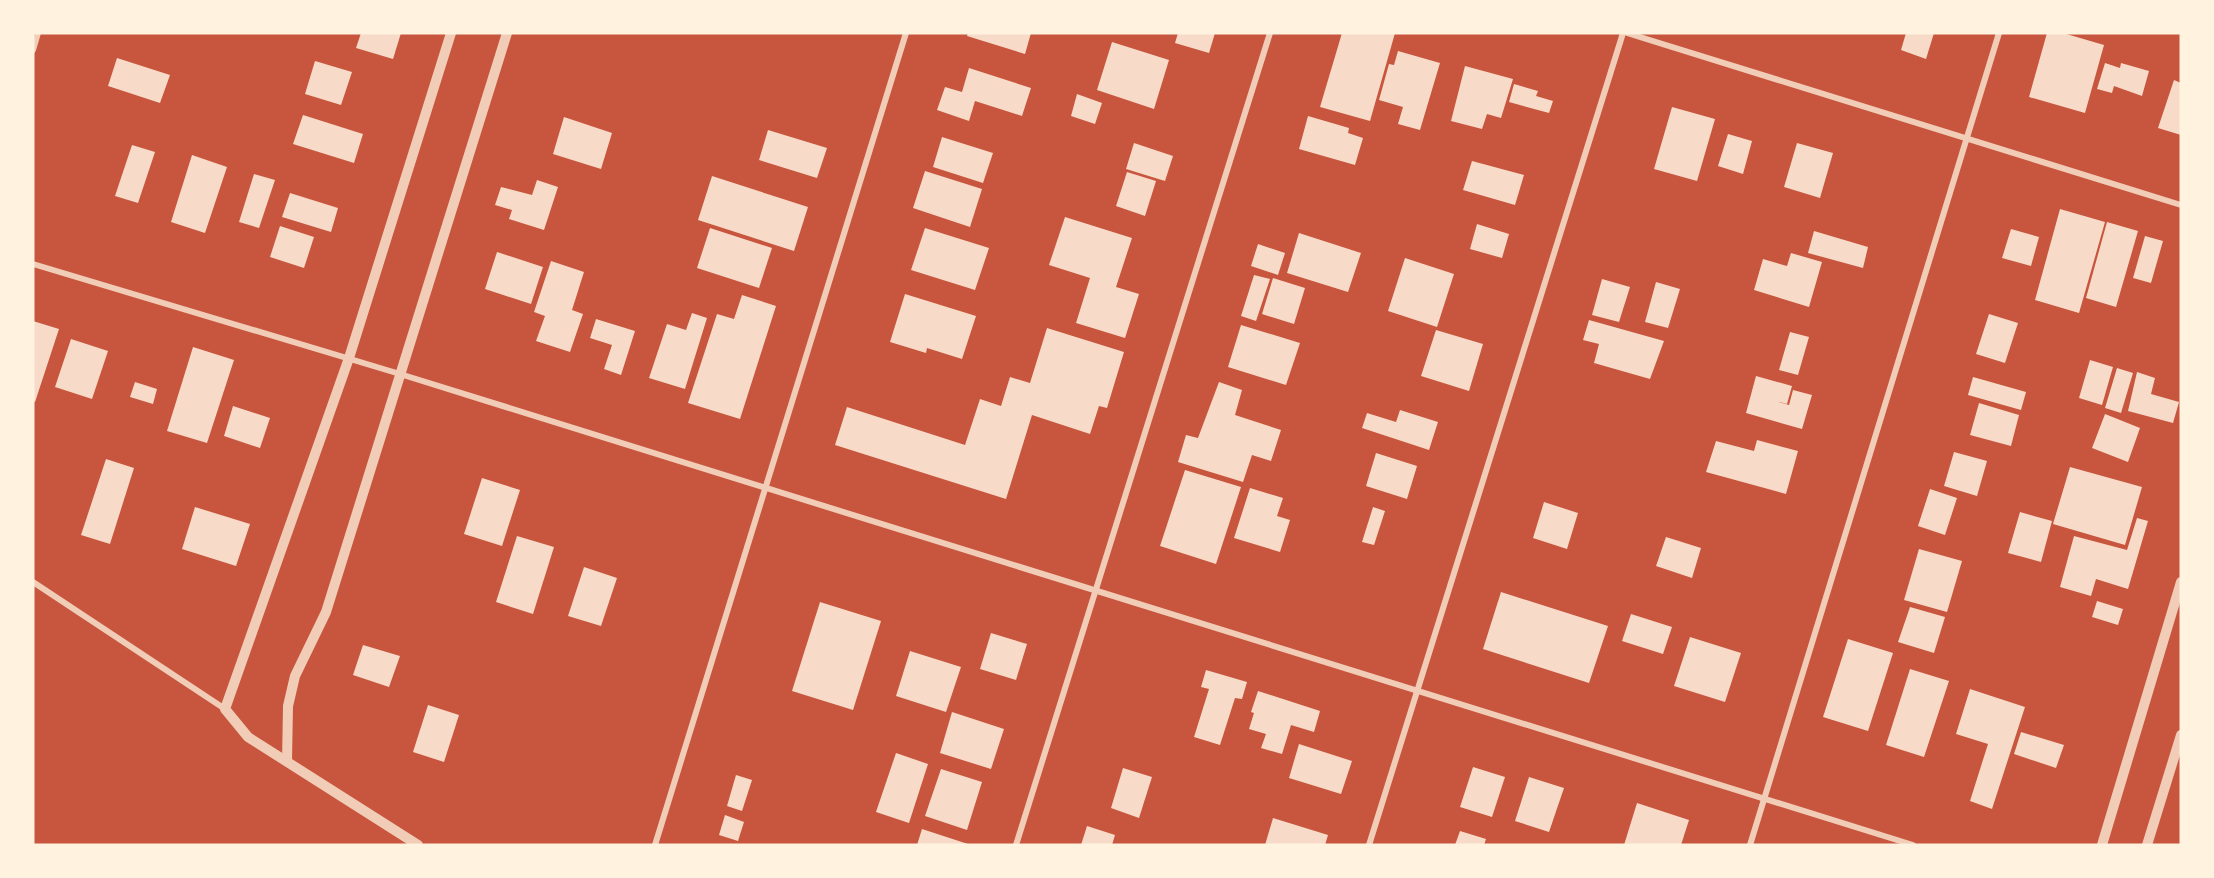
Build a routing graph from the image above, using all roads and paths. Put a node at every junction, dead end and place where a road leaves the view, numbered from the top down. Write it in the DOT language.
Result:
graph roads {
  1 [pos="38,33"];
  2 [pos="451,33"];
  3 [pos="507,33"];
  4 [pos="906,33"];
  5 [pos="1270,33"];
  6 [pos="1625,33"];
  7 [pos="1999,33"];
  8 [pos="33,50"];
  9 [pos="1966,139"];
  10 [pos="2181,205"];
  11 [pos="33,264"];
  12 [pos="349,358"];
  13 [pos="400,374"];
  14 [pos="766,487"];
  15 [pos="33,582"];
  16 [pos="2181,582"];
  17 [pos="1097,590"];
  18 [pos="1417,690"];
  19 [pos="225,709"];
  20 [pos="2181,735"];
  21 [pos="287,761"];
  22 [pos="1764,798"];
  23 [pos="418,845"];
  24 [pos="655,845"];
  25 [pos="1016,845"];
  26 [pos="1369,845"];
  27 [pos="1750,845"];
  28 [pos="1913,845"];
  29 [pos="2102,845"];
  30 [pos="2147,845"];
  1 -- 8 [label="street"];
  2 -- 12 [label="street"];
  3 -- 13 [label="street"];
  4 -- 14 [label="street"];
  5 -- 17 [label="street"];
  6 -- 9 [label="street"];
  6 -- 18 [label="street"];
  7 -- 9 [label="street"];
  9 -- 10 [label="street"];
  9 -- 22 [label="street"];
  11 -- 12 [label="street"];
  12 -- 13 [label="street"];
  12 -- 19 [label="street"];
  13 -- 14 [label="street"];
  13 -- 21 [label="street"];
  14 -- 17 [label="street"];
  14 -- 24 [label="street"];
  15 -- 19 [label="street"];
  16 -- 29 [label="street"];
  17 -- 18 [label="street"];
  17 -- 25 [label="street"];
  18 -- 22 [label="street"];
  18 -- 26 [label="street"];
  19 -- 21 [label="street"];
  20 -- 30 [label="street"];
  21 -- 23 [label="street"];
  22 -- 27 [label="street"];
  22 -- 28 [label="street"];
}
